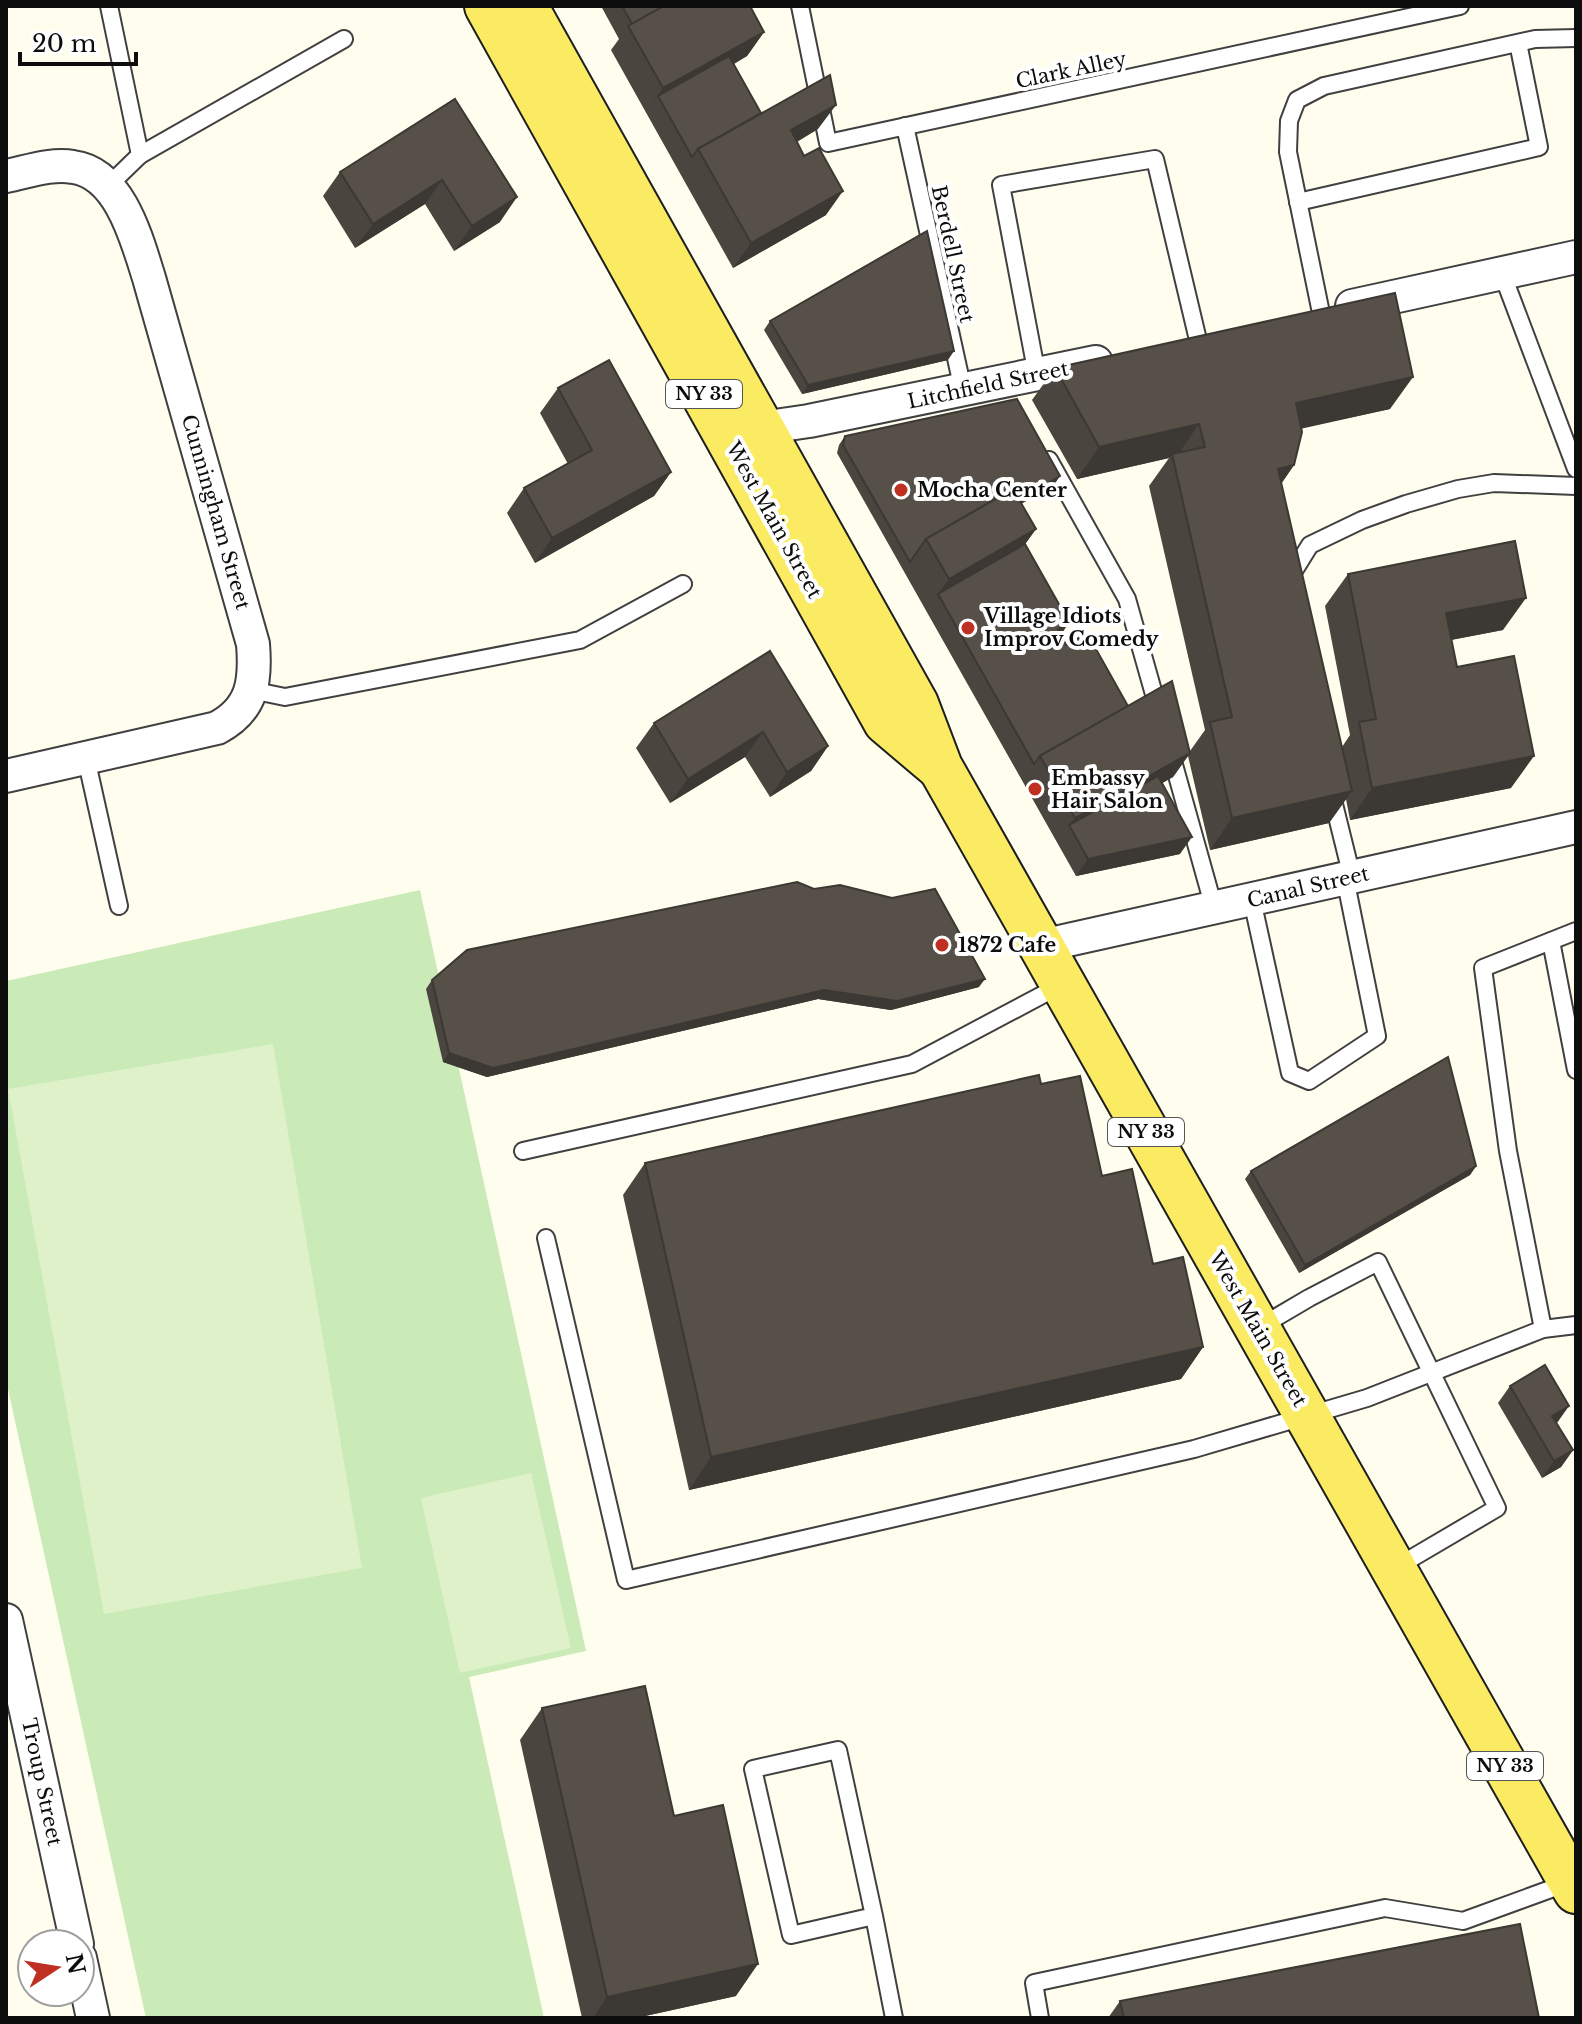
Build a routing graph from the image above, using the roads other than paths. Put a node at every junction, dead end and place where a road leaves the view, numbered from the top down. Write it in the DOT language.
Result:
graph roads {
  1 [pos="109,6"];
  2 [pos="487,6"];
  3 [pos="525,6"];
  4 [pos="800,6"];
  5 [pos="1460,6"];
  6 [pos="1576,38"];
  7 [pos="344,39"];
  8 [pos="1518,43"];
  9 [pos="905,126"];
  10 [pos="140,155"];
  11 [pos="6,176"];
  12 [pos="108,186"];
  13 [pos="1298,202"];
  14 [pos="1576,257"];
  15 [pos="1502,273"];
  16 [pos="1305,316"];
  17 [pos="1198,340"];
  18 [pos="1125,356"];
  19 [pos="1018,384"];
  20 [pos="963,390"];
  21 [pos="744,431"];
  22 [pos="1044,450"];
  23 [pos="1576,469"];
  24 [pos="1576,486"];
  25 [pos="683,584"];
  26 [pos="1289,604"];
  27 [pos="251,690"];
  28 [pos="86,758"];
  29 [pos="1326,770"];
  30 [pos="6,776"];
  31 [pos="1576,827"];
  32 [pos="1348,878"];
  33 [pos="1252,900"];
  34 [pos="119,906"];
  35 [pos="1214,908"];
  36 [pos="1576,931"];
  37 [pos="1551,941"];
  38 [pos="1041,946"];
  39 [pos="1063,985"];
  40 [pos="1576,1070"];
  41 [pos="523,1151"];
  42 [pos="546,1238"];
  43 [pos="1576,1325"];
  44 [pos="1257,1329"];
  45 [pos="1543,1329"];
  46 [pos="1432,1373"];
  47 [pos="1307,1416"];
  48 [pos="1394,1569"];
  49 [pos="6,1620"];
  50 [pos="1568,1864"];
  51 [pos="874,1916"];
  52 [pos="73,1928"];
  53 [pos="894,2018"];
  54 [pos="1040,2018"];
  1 -- 10 [label="lane"];
  2 -- 21 [label="main road, West Main Street / NY 33"];
  3 -- 21 [label="main road, West Main Street / NY 33"];
  4 -- 9 [label="lane, Clark Alley"];
  5 -- 9 [label="lane, Clark Alley"];
  6 -- 8 [label="lane"];
  7 -- 10 [label="lane"];
  8 -- 13 [label="lane"];
  8 -- 13 [label="lane"];
  9 -- 20 [label="lane, Berdell Street"];
  10 -- 12 [label="lane"];
  11 -- 12 [label="street"];
  12 -- 27 [label="street, Cunningham Street"];
  13 -- 16 [label="lane"];
  14 -- 15 [label="street"];
  15 -- 16 [label="street"];
  15 -- 23 [label="lane"];
  17 -- 19 [label="lane"];
  18 -- 19 [label="street, Litchfield Street"];
  19 -- 20 [label="street, Litchfield Street"];
  20 -- 21 [label="street, Litchfield Street"];
  21 -- 38 [label="main road, West Main Street / NY 33"];
  22 -- 35 [label="lane"];
  24 -- 26 [label="lane"];
  25 -- 27 [label="lane"];
  27 -- 28 [label="street"];
  28 -- 30 [label="street"];
  28 -- 34 [label="lane"];
  29 -- 32 [label="lane"];
  31 -- 32 [label="street, Canal Street"];
  32 -- 33 [label="street, Canal Street"];
  32 -- 33 [label="lane"];
  33 -- 35 [label="street, Canal Street"];
  35 -- 38 [label="street, Canal Street"];
  36 -- 37 [label="lane"];
  37 -- 40 [label="lane"];
  37 -- 45 [label="lane"];
  38 -- 39 [label="main road, West Main Street / NY 33"];
  39 -- 41 [label="lane"];
  39 -- 44 [label="main road, West Main Street / NY 33"];
  42 -- 47 [label="lane"];
  43 -- 45 [label="lane"];
  44 -- 46 [label="lane"];
  44 -- 47 [label="main road, West Main Street / NY 33"];
  45 -- 46 [label="lane"];
  46 -- 47 [label="lane"];
  46 -- 48 [label="lane"];
  47 -- 48 [label="main road, West Main Street / NY 33"];
  48 -- 50 [label="main road, West Main Street / NY 33"];
  49 -- 52 [label="street, Troup Street"];
  50 -- 54 [label="lane"];
  51 -- 51 [label="lane"];
  51 -- 53 [label="lane"];
}
